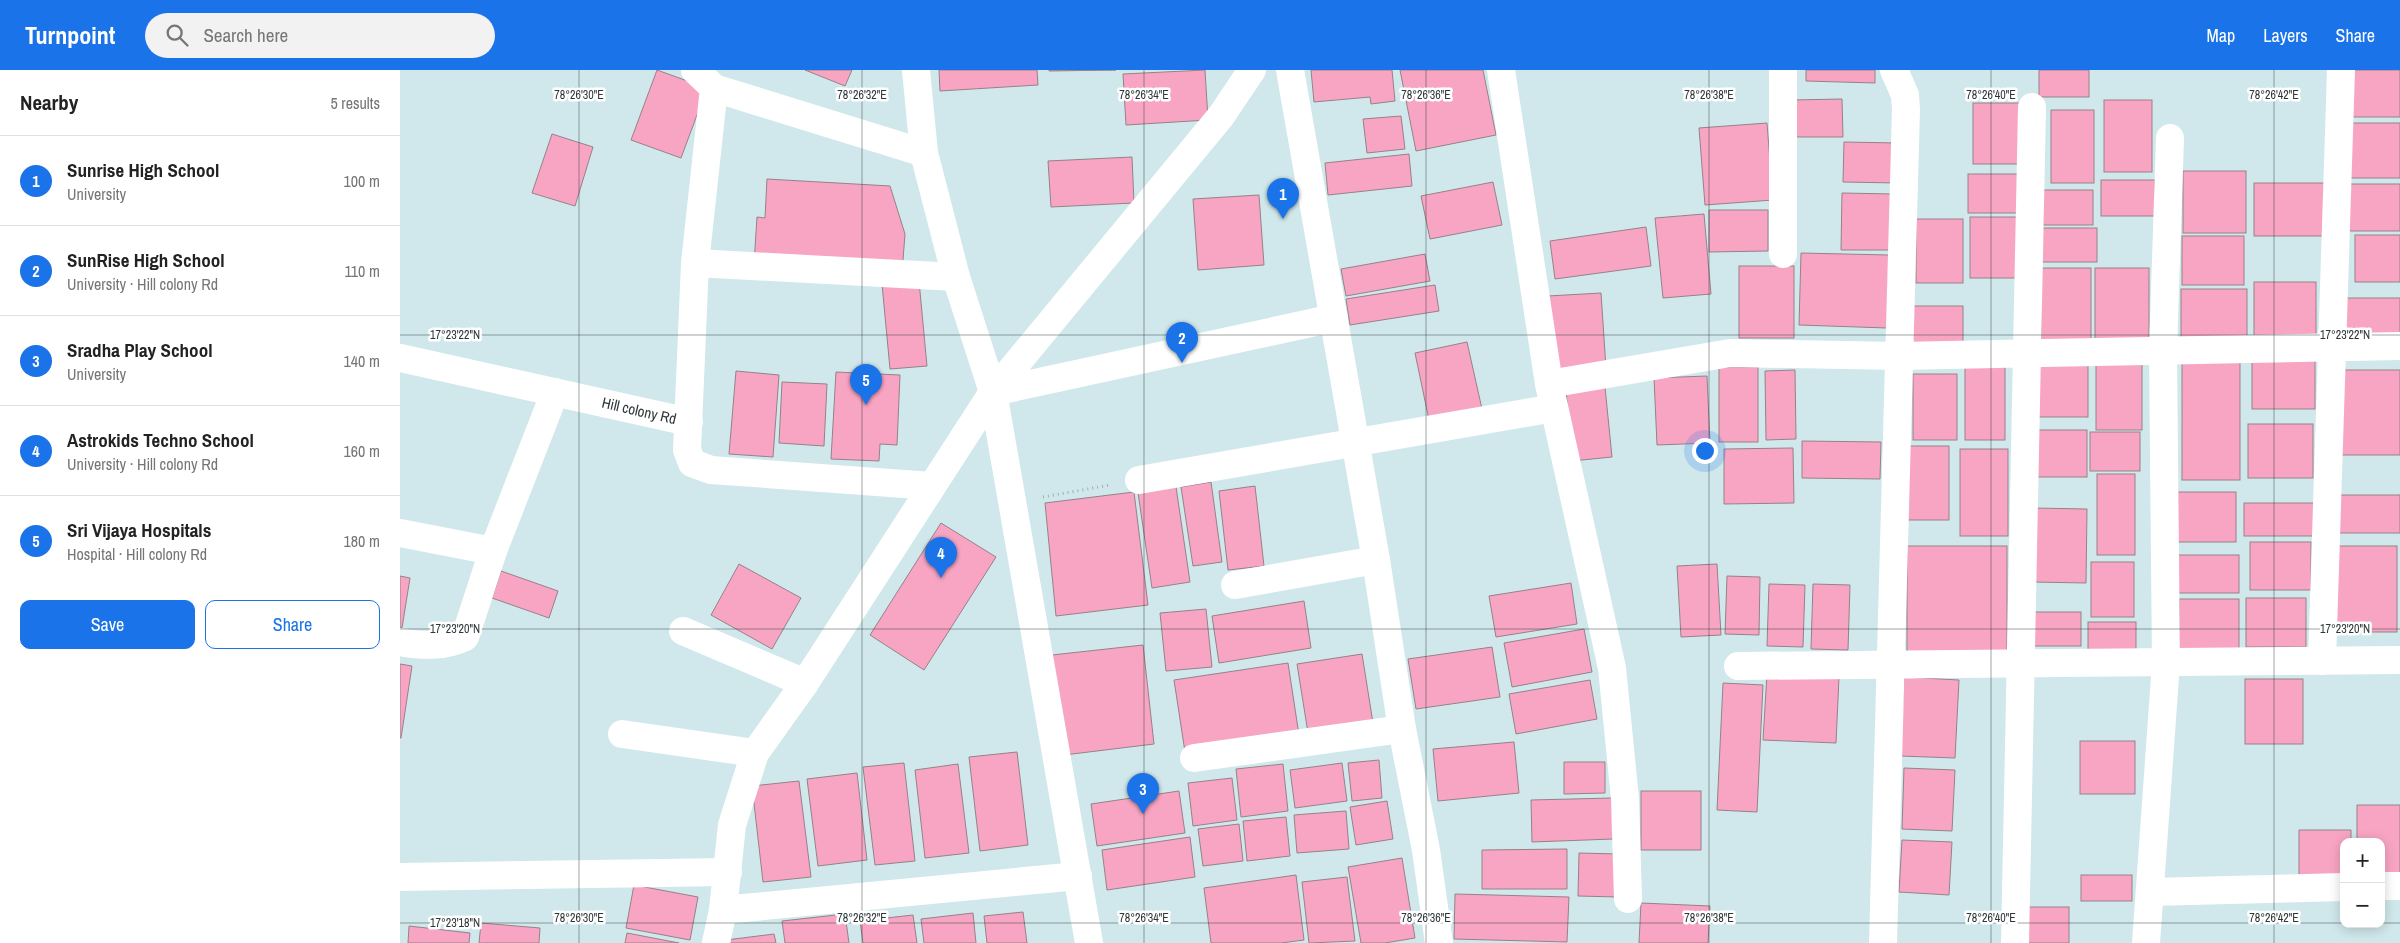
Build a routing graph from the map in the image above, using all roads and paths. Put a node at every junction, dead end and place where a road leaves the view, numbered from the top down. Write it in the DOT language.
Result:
graph roads {
  1 [pos="916,70"];
  2 [pos="1252,70"];
  3 [pos="1290,70"];
  4 [pos="1501,70"];
  5 [pos="1783,70"];
  6 [pos="1894,70"];
  7 [pos="2341,70"];
  8 [pos="705,79"];
  9 [pos="2032,107"];
  10 [pos="2170,138"];
  11 [pos="924,153"];
  12 [pos="1783,254"];
  13 [pos="695,263"];
  14 [pos="956,277"];
  15 [pos="1334,318"];
  16 [pos="2400,346"];
  17 [pos="2331,347"];
  18 [pos="2163,351"];
  19 [pos="2028,352"];
  20 [pos="1898,356"];
  21 [pos="400,358"];
  22 [pos="555,392"];
  23 [pos="993,392"];
  24 [pos="1552,396"];
  25 [pos="689,422"];
  26 [pos="1356,441"];
  27 [pos="1139,480"];
  28 [pos="932,486"];
  29 [pos="1012,502"];
  30 [pos="400,533"];
  31 [pos="493,552"];
  32 [pos="1376,560"];
  33 [pos="1234,585"];
  34 [pos="683,631"];
  35 [pos="400,642"];
  36 [pos="2400,660"];
  37 [pos="2322,661"];
  38 [pos="2166,663"];
  39 [pos="2022,664"];
  40 [pos="1891,665"];
  41 [pos="1738,666"];
  42 [pos="805,683"];
  43 [pos="1402,729"];
  44 [pos="622,734"];
  45 [pos="755,753"];
  46 [pos="1194,758"];
  47 [pos="728,872"];
  48 [pos="1078,876"];
  49 [pos="400,877"];
  50 [pos="2385,886"];
  51 [pos="2400,886"];
  52 [pos="2340,887"];
  53 [pos="2150,892"];
  54 [pos="1628,899"];
  55 [pos="723,910"];
  56 [pos="716,943"];
  57 [pos="1090,943"];
  58 [pos="1439,943"];
  59 [pos="1883,943"];
  60 [pos="2014,943"];
  61 [pos="2146,943"];
  1 -- 11 [label="street"];
  2 -- 23 [label="street"];
  3 -- 15 [label="street"];
  4 -- 24 [label="street"];
  5 -- 12 [label="street"];
  6 -- 20 [label="street"];
  7 -- 17 [label="street"];
  8 -- 11 [label="street"];
  8 -- 13 [label="street"];
  9 -- 19 [label="street"];
  10 -- 18 [label="street"];
  11 -- 14 [label="street"];
  13 -- 14 [label="street"];
  13 -- 25 [label="street"];
  14 -- 23 [label="street"];
  15 -- 23 [label="street"];
  15 -- 26 [label="street"];
  16 -- 17 [label="street"];
  17 -- 18 [label="street"];
  17 -- 37 [label="street"];
  18 -- 19 [label="street"];
  18 -- 38 [label="street"];
  19 -- 20 [label="street"];
  19 -- 39 [label="street"];
  20 -- 24 [label="street"];
  20 -- 40 [label="street"];
  21 -- 22 [label="street, Hill colony Rd"];
  22 -- 25 [label="street, Hill colony Rd"];
  22 -- 31 [label="street"];
  23 -- 28 [label="street"];
  23 -- 29 [label="street"];
  24 -- 26 [label="street"];
  24 -- 54 [label="street"];
  25 -- 28 [label="street, Hill colony Rd"];
  26 -- 27 [label="street"];
  26 -- 32 [label="street"];
  27 -- 29 [label="path"];
  28 -- 42 [label="street"];
  29 -- 48 [label="street"];
  30 -- 31 [label="street"];
  31 -- 35 [label="street"];
  32 -- 33 [label="street"];
  32 -- 43 [label="street"];
  34 -- 42 [label="street"];
  36 -- 37 [label="street"];
  37 -- 38 [label="street"];
  38 -- 39 [label="street"];
  38 -- 53 [label="street"];
  39 -- 40 [label="street"];
  39 -- 60 [label="street"];
  40 -- 41 [label="street"];
  40 -- 59 [label="street"];
  42 -- 45 [label="street"];
  43 -- 46 [label="street"];
  43 -- 58 [label="street"];
  44 -- 45 [label="street"];
  45 -- 47 [label="street"];
  47 -- 49 [label="street"];
  47 -- 55 [label="street"];
  48 -- 55 [label="street"];
  48 -- 57 [label="street"];
  50 -- 51 [label="street"];
  52 -- 53 [label="street"];
  53 -- 61 [label="street"];
  55 -- 56 [label="street"];
}
